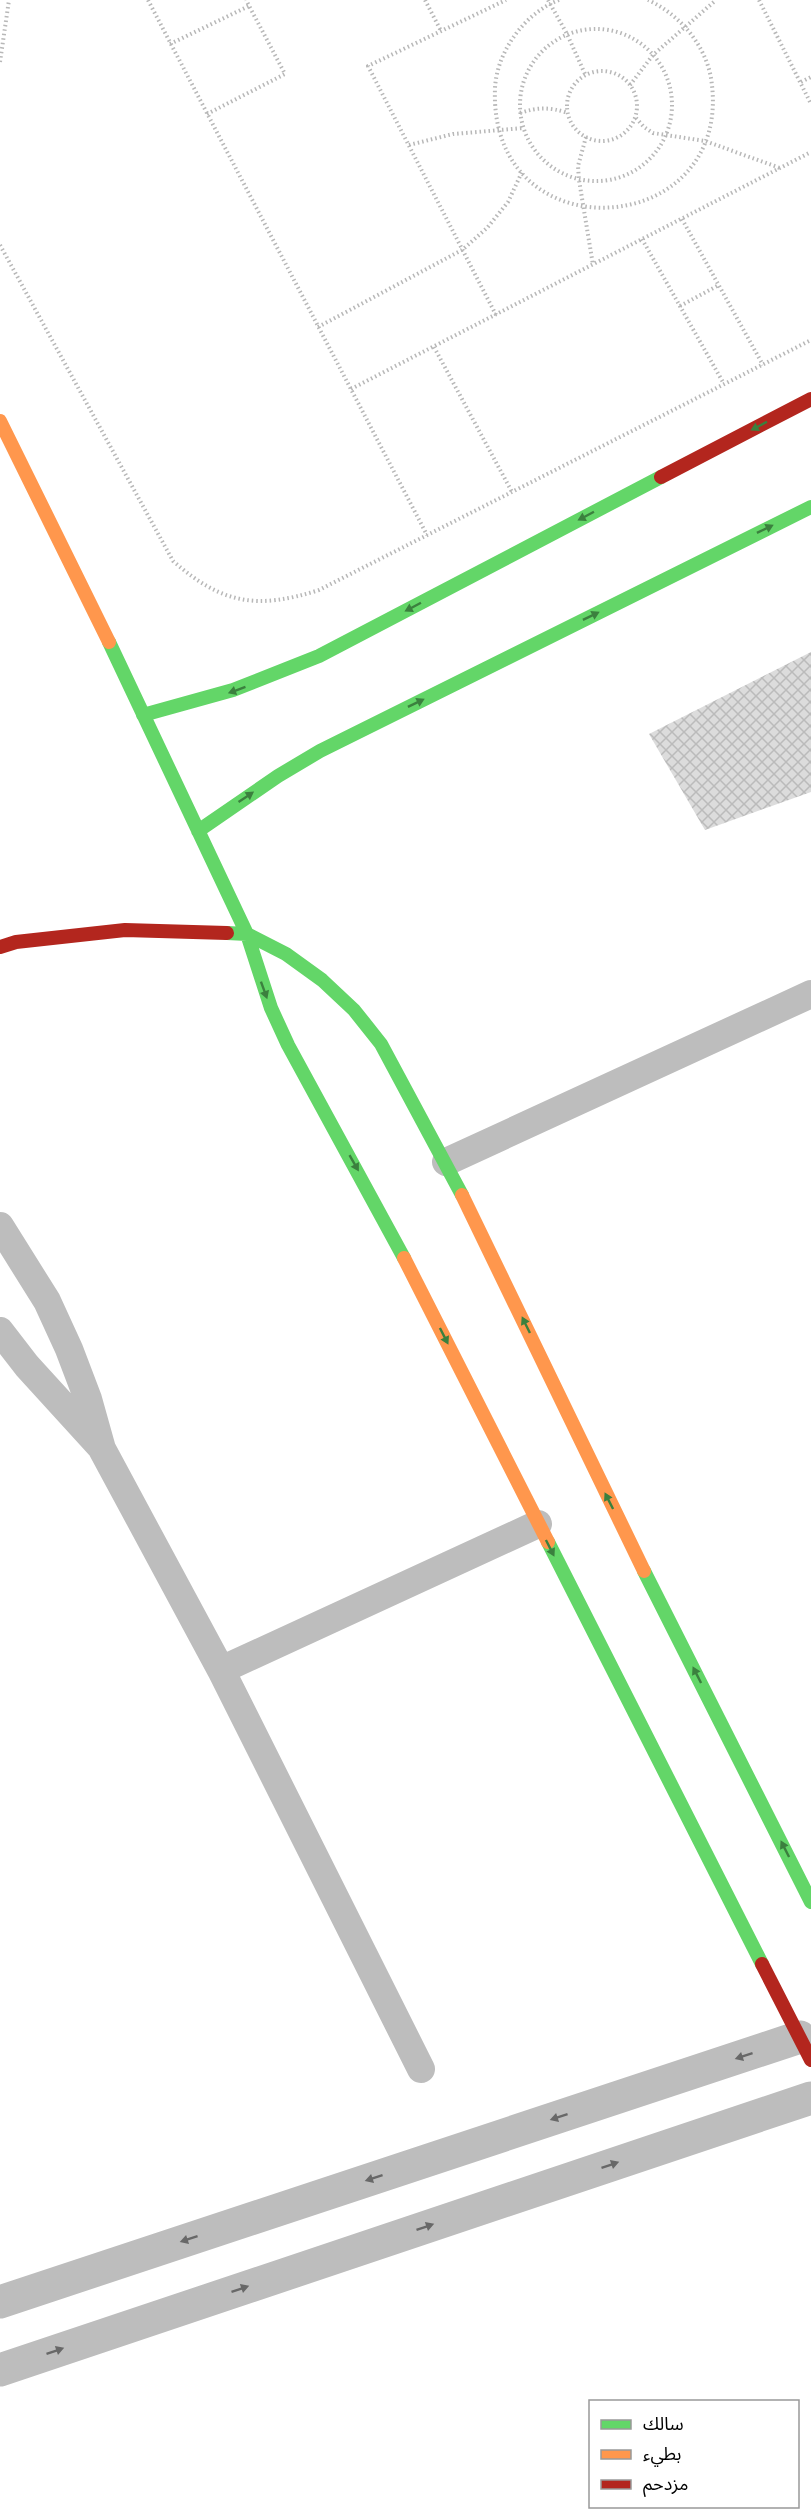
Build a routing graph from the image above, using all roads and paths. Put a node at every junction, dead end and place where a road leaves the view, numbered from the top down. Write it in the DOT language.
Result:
graph roads {
  1 [pos="9,0"];
  2 [pos="147,0"];
  3 [pos="246,0"];
  4 [pos="425,0"];
  5 [pos="506,0"];
  6 [pos="559,0"];
  7 [pos="648,0"];
  8 [pos="716,0"];
  9 [pos="759,0"];
  10 [pos="549,2"];
  11 [pos="249,6"];
  12 [pos="684,26"];
  13 [pos="441,31"];
  14 [pos="567,34"];
  15 [pos="170,44"];
  16 [pos="653,55"];
  17 [pos="0,62"];
  18 [pos="585,74"];
  19 [pos="811,77"];
  20 [pos="801,82"];
  21 [pos="630,85"];
  22 [pos="811,104"];
  23 [pos="520,113"];
  24 [pos="568,113"];
  25 [pos="207,114"];
  26 [pos="636,118"];
  27 [pos="524,129"];
  28 [pos="499,131"];
  29 [pos="667,135"];
  30 [pos="586,137"];
  31 [pos="705,141"];
  32 [pos="409,145"];
  33 [pos="811,152"];
  34 [pos="780,168"];
  35 [pos="522,172"];
  36 [pos="579,180"];
  37 [pos="583,207"];
  38 [pos="682,219"];
  39 [pos="642,239"];
  40 [pos="0,245"];
  41 [pos="462,250"];
  42 [pos="593,265"];
  43 [pos="719,285"];
  44 [pos="680,306"];
  45 [pos="496,315"];
  46 [pos="318,327"];
  47 [pos="811,340"];
  48 [pos="434,347"];
  49 [pos="763,364"];
  50 [pos="724,384"];
  51 [pos="351,390"];
  52 [pos="811,399"];
  53 [pos="0,421"];
  54 [pos="512,492"];
  55 [pos="811,507"];
  56 [pos="427,535"];
  57 [pos="143,715"];
  58 [pos="198,831"];
  59 [pos="247,934"];
  60 [pos="0,947"];
  61 [pos="811,994"];
  62 [pos="446,1162"];
  63 [pos="0,1226"];
  64 [pos="0,1331"];
  65 [pos="102,1449"];
  66 [pos="538,1524"];
  67 [pos="221,1670"];
  68 [pos="811,1902"];
  69 [pos="805,2049"];
  70 [pos="421,2069"];
  71 [pos="811,2098"];
  72 [pos="0,2302"];
  73 [pos="0,2370"];
  1 -- 17 [label="path"];
  2 -- 15 [label="path"];
  3 -- 11 [label="path"];
  4 -- 13 [label="path"];
  5 -- 13 [label="path"];
  6 -- 10 [label="path"];
  7 -- 12 [label="path"];
  8 -- 12 [label="path"];
  9 -- 20 [label="path"];
  10 -- 14 [label="path"];
  10 -- 28 [label="path"];
  11 -- 15 [label="path"];
  11 -- 25 [label="path"];
  12 -- 16 [label="path"];
  12 -- 31 [label="path"];
  13 -- 32 [label="path"];
  14 -- 16 [label="path"];
  14 -- 18 [label="path"];
  14 -- 23 [label="path"];
  15 -- 25 [label="path"];
  16 -- 21 [label="path"];
  16 -- 29 [label="path"];
  18 -- 21 [label="path"];
  18 -- 24 [label="path"];
  19 -- 20 [label="path"];
  20 -- 22 [label="path"];
  21 -- 26 [label="path"];
  23 -- 24 [label="path"];
  23 -- 27 [label="path"];
  24 -- 30 [label="path"];
  25 -- 46 [label="path"];
  26 -- 29 [label="path"];
  26 -- 30 [label="path"];
  27 -- 28 [label="path"];
  27 -- 36 [label="path"];
  28 -- 32 [label="path"];
  28 -- 35 [label="path"];
  29 -- 31 [label="path"];
  29 -- 36 [label="path"];
  30 -- 36 [label="path"];
  31 -- 34 [label="path"];
  31 -- 37 [label="path"];
  32 -- 41 [label="path"];
  33 -- 34 [label="path"];
  34 -- 38 [label="path"];
  35 -- 37 [label="path"];
  35 -- 41 [label="path"];
  36 -- 37 [label="path"];
  37 -- 42 [label="path"];
  38 -- 39 [label="path"];
  38 -- 43 [label="path"];
  39 -- 42 [label="path"];
  39 -- 44 [label="path"];
  40 -- 56 [label="path"];
  41 -- 45 [label="path"];
  41 -- 46 [label="path"];
  42 -- 45 [label="path"];
  43 -- 44 [label="path"];
  43 -- 49 [label="path"];
  44 -- 50 [label="path"];
  45 -- 48 [label="path"];
  46 -- 51 [label="path"];
  47 -- 49 [label="path"];
  48 -- 51 [label="path"];
  48 -- 54 [label="path"];
  49 -- 50 [label="path"];
  50 -- 54 [label="path"];
  51 -- 56 [label="path"];
  52 -- 57 [label="street, one-way"];
  53 -- 57 [label="street"];
  54 -- 56 [label="path"];
  58 -- 55 [label="street, one-way"];
  57 -- 58 [label="street"];
  58 -- 59 [label="street"];
  59 -- 60 [label="street"];
  59 -- 62 [label="street"];
  59 -- 66 [label="street, one-way"];
  61 -- 62 [label="lane"];
  68 -- 62 [label="street, one-way"];
  63 -- 65 [label="lane"];
  64 -- 65 [label="lane"];
  65 -- 67 [label="lane"];
  66 -- 67 [label="lane"];
  66 -- 69 [label="street, one-way"];
  67 -- 70 [label="lane"];
  69 -- 72 [label="street, one-way"];
  73 -- 71 [label="street, one-way"];
}
